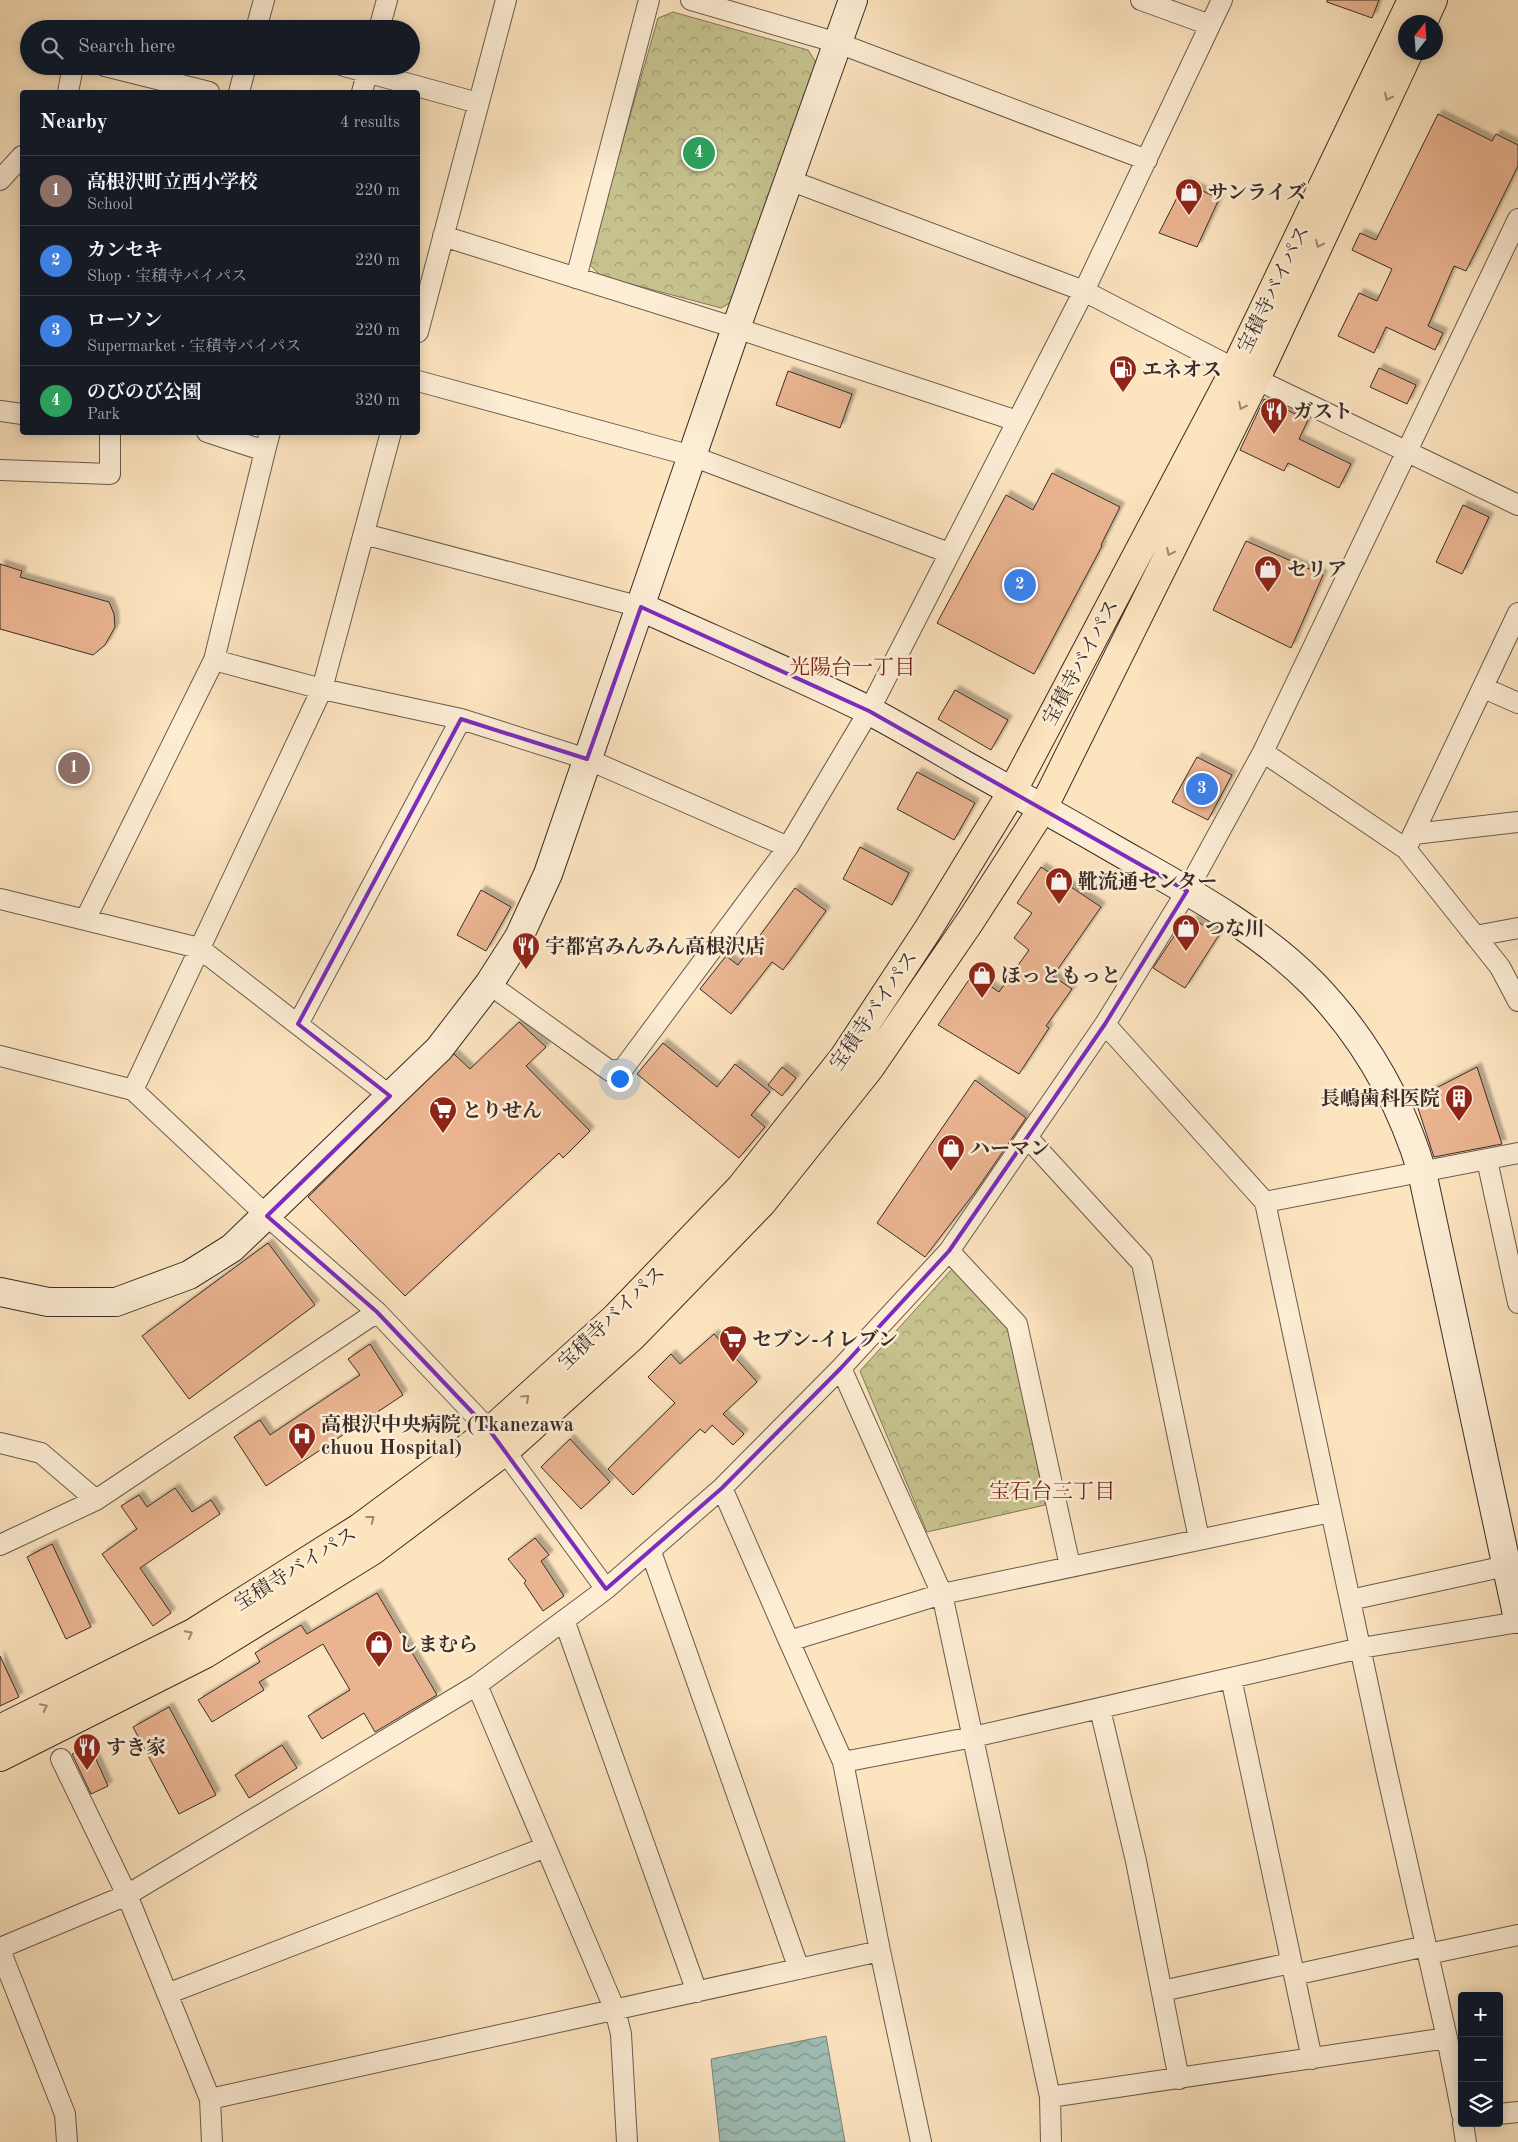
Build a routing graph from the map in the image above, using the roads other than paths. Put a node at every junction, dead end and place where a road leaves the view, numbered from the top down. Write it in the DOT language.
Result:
graph roads {
  1 [pos="264,0"];
  2 [pos="387,0"];
  3 [pos="506,0"];
  4 [pos="649,0"];
  5 [pos="691,0"];
  6 [pos="853,0"];
  7 [pos="1141,0"];
  8 [pos="1222,0"];
  9 [pos="1412,0"];
  10 [pos="1434,0"];
  11 [pos="1426,15"];
  12 [pos="258,20"];
  13 [pos="381,20"];
  14 [pos="1210,25"];
  15 [pos="838,43"];
  16 [pos="1405,60"];
  17 [pos="71,75"];
  18 [pos="141,75"];
  19 [pos="244,75"];
  20 [pos="366,75"];
  21 [pos="387,75"];
  22 [pos="68,90"];
  23 [pos="201,90"];
  24 [pos="240,90"];
  25 [pos="363,90"];
  26 [pos="478,103"];
  27 [pos="20,158"];
  28 [pos="1147,160"];
  29 [pos="0,180"];
  30 [pos="788,180"];
  31 [pos="1518,219"];
  32 [pos="443,236"];
  33 [pos="576,278"];
  34 [pos="1084,291"];
  35 [pos="420,324"];
  36 [pos="736,328"];
  37 [pos="1245,374"];
  38 [pos="420,381"];
  39 [pos="0,411"];
  40 [pos="20,414"];
  41 [pos="1017,421"];
  42 [pos="110,435"];
  43 [pos="225,435"];
  44 [pos="390,435"];
  45 [pos="267,442"];
  46 [pos="1407,450"];
  47 [pos="692,456"];
  48 [pos="0,470"];
  49 [pos="1518,505"];
  50 [pos="364,534"];
  51 [pos="950,553"];
  52 [pos="641,607"];
  53 [pos="1518,613"];
  54 [pos="214,660"];
  55 [pos="1484,688"];
  56 [pos="322,689"];
  57 [pos="1518,704"];
  58 [pos="869,711"];
  59 [pos="461,720"];
  60 [pos="1263,752"];
  61 [pos="587,759"];
  62 [pos="1012,792"];
  63 [pos="1043,808"];
  64 [pos="1518,822"];
  65 [pos="1410,842"];
  66 [pos="788,847"];
  67 [pos="1187,891"];
  68 [pos="0,899"];
  69 [pos="85,920"];
  70 [pos="1518,928"];
  71 [pos="1475,936"];
  72 [pos="199,948"];
  73 [pos="489,984"];
  74 [pos="1518,1001"];
  75 [pos="298,1024"];
  76 [pos="1105,1024"];
  77 [pos="0,1056"];
  78 [pos="133,1090"];
  79 [pos="390,1096"];
  80 [pos="1027,1137"];
  81 [pos="1518,1153"];
  82 [pos="1487,1160"];
  83 [pos="1422,1172"];
  84 [pos="1265,1202"];
  85 [pos="267,1216"];
  86 [pos="949,1251"];
  87 [pos="0,1292"];
  88 [pos="1518,1303"];
  89 [pos="377,1312"];
  90 [pos="841,1368"];
  91 [pos="497,1441"];
  92 [pos="0,1443"];
  93 [pos="722,1488"];
  94 [pos="96,1500"];
  95 [pos="1331,1512"];
  96 [pos="1199,1539"];
  97 [pos="0,1545"];
  98 [pos="651,1552"];
  99 [pos="1070,1566"];
  100 [pos="1506,1566"];
  101 [pos="606,1589"];
  102 [pos="942,1594"];
  103 [pos="1350,1600"];
  104 [pos="564,1620"];
  105 [pos="1518,1621"];
  106 [pos="790,1641"];
  107 [pos="1360,1648"];
  108 [pos="1231,1678"];
  109 [pos="477,1685"];
  110 [pos="1100,1709"];
  111 [pos="0,1728"];
  112 [pos="973,1737"];
  113 [pos="0,1757"];
  114 [pos="61,1759"];
  115 [pos="844,1762"];
  116 [pos="546,1847"];
  117 [pos="127,1895"];
  118 [pos="1518,1935"];
  119 [pos="0,1949"];
  120 [pos="1427,1950"];
  121 [pos="880,1951"];
  122 [pos="799,1969"];
  123 [pos="1293,1969"];
  124 [pos="1162,1991"];
  125 [pos="697,1992"];
  126 [pos="167,1994"];
  127 [pos="615,2010"];
  128 [pos="1447,2038"];
  129 [pos="1312,2059"];
  130 [pos="1179,2079"];
  131 [pos="1458,2094"];
  132 [pos="1050,2097"];
  133 [pos="210,2099"];
  134 [pos="1518,2112"];
  135 [pos="1503,2114"];
  136 [pos="1464,2127"];
  137 [pos="67,2142"];
  138 [pos="212,2142"];
  139 [pos="627,2142"];
  140 [pos="921,2142"];
  141 [pos="1051,2142"];
  142 [pos="1466,2142"];
  1 -- 12 [label="street"];
  2 -- 13 [label="street"];
  3 -- 26 [label="street"];
  4 -- 33 [label="street"];
  5 -- 15 [label="street"];
  6 -- 15 [label="street"];
  7 -- 14 [label="street"];
  8 -- 14 [label="street"];
  9 -- 37 [label="main road, 宝積寺バイパス"];
  10 -- 11 [label="main road"];
  14 -- 28 [label="street"];
  15 -- 28 [label="street"];
  15 -- 30 [label="street"];
  16 -- 37 [label="main road, 宝積寺バイパス, one-way"];
  17 -- 22 [label="street"];
  18 -- 23 [label="street"];
  19 -- 24 [label="street"];
  20 -- 25 [label="street"];
  21 -- 26 [label="street"];
  26 -- 32 [label="street"];
  27 -- 29 [label="street"];
  28 -- 34 [label="street"];
  30 -- 34 [label="street"];
  30 -- 36 [label="street"];
  31 -- 46 [label="street"];
  32 -- 33 [label="street"];
  32 -- 35 [label="street"];
  33 -- 36 [label="street"];
  34 -- 37 [label="street"];
  34 -- 41 [label="street"];
  36 -- 41 [label="street"];
  36 -- 47 [label="street"];
  37 -- 46 [label="street"];
  37 -- 62 [label="main road, 宝積寺バイパス"];
  37 -- 63 [label="main road, 宝積寺バイパス, one-way"];
  38 -- 47 [label="street"];
  39 -- 40 [label="street"];
  41 -- 51 [label="street"];
  42 -- 48 [label="street"];
  43 -- 45 [label="street"];
  44 -- 50 [label="street"];
  45 -- 54 [label="street"];
  46 -- 49 [label="street"];
  46 -- 60 [label="street"];
  47 -- 51 [label="street"];
  47 -- 52 [label="street"];
  50 -- 52 [label="street"];
  50 -- 56 [label="street"];
  51 -- 58 [label="street"];
  52 -- 58 [label="street"];
  52 -- 61 [label="street"];
  53 -- 55 [label="street"];
  54 -- 56 [label="street"];
  54 -- 69 [label="street"];
  55 -- 57 [label="street"];
  55 -- 65 [label="street"];
  56 -- 59 [label="street"];
  56 -- 72 [label="street"];
  58 -- 62 [label="street"];
  58 -- 66 [label="street"];
  59 -- 61 [label="street"];
  59 -- 75 [label="street"];
  60 -- 65 [label="street"];
  60 -- 67 [label="street"];
  61 -- 66 [label="street"];
  61 -- 73 [label="street"];
  62 -- 63 [label="street"];
  91 -- 62 [label="main road, 宝積寺バイパス, one-way"];
  63 -- 67 [label="street"];
  63 -- 91 [label="main road, 宝積寺バイパス"];
  64 -- 65 [label="street"];
  65 -- 71 [label="street"];
  66 -- 73 [label="street"];
  67 -- 76 [label="street"];
  67 -- 83 [label="street"];
  68 -- 69 [label="street"];
  69 -- 72 [label="street"];
  70 -- 71 [label="street"];
  71 -- 74 [label="street"];
  72 -- 75 [label="street"];
  72 -- 78 [label="street"];
  73 -- 79 [label="street"];
  75 -- 79 [label="street"];
  76 -- 80 [label="street"];
  76 -- 84 [label="street"];
  77 -- 78 [label="street"];
  78 -- 85 [label="street"];
  79 -- 85 [label="street"];
  80 -- 86 [label="street"];
  80 -- 96 [label="street"];
  81 -- 82 [label="street"];
  82 -- 83 [label="street"];
  82 -- 88 [label="street"];
  83 -- 84 [label="street"];
  83 -- 100 [label="street"];
  84 -- 95 [label="street"];
  85 -- 87 [label="street"];
  85 -- 89 [label="street"];
  86 -- 90 [label="street"];
  86 -- 99 [label="street"];
  89 -- 91 [label="street"];
  89 -- 94 [label="street"];
  90 -- 93 [label="street"];
  90 -- 102 [label="street"];
  91 -- 101 [label="street"];
  111 -- 91 [label="main road, 宝積寺バイパス, one-way"];
  91 -- 113 [label="main road, 宝積寺バイパス"];
  92 -- 94 [label="street"];
  93 -- 98 [label="street"];
  93 -- 106 [label="street"];
  94 -- 97 [label="street"];
  95 -- 96 [label="street"];
  95 -- 103 [label="street"];
  96 -- 99 [label="street"];
  98 -- 101 [label="street"];
  98 -- 122 [label="street"];
  99 -- 102 [label="street"];
  100 -- 103 [label="street"];
  100 -- 105 [label="street"];
  101 -- 104 [label="street"];
  102 -- 106 [label="street"];
  102 -- 112 [label="street"];
  103 -- 107 [label="street"];
  104 -- 109 [label="street"];
  104 -- 125 [label="street"];
  105 -- 107 [label="street"];
  106 -- 115 [label="street"];
  107 -- 108 [label="street"];
  107 -- 120 [label="street"];
  108 -- 110 [label="street"];
  108 -- 123 [label="street"];
  109 -- 116 [label="street"];
  109 -- 117 [label="street"];
  110 -- 112 [label="street"];
  110 -- 124 [label="street"];
  112 -- 115 [label="street"];
  112 -- 132 [label="street"];
  114 -- 117 [label="street"];
  115 -- 121 [label="street"];
  116 -- 126 [label="street"];
  116 -- 127 [label="street"];
  117 -- 119 [label="street"];
  117 -- 126 [label="street"];
  118 -- 120 [label="street"];
  119 -- 137 [label="street"];
  120 -- 123 [label="street"];
  120 -- 128 [label="street"];
  121 -- 122 [label="street"];
  121 -- 140 [label="street"];
  122 -- 125 [label="street"];
  123 -- 124 [label="street"];
  123 -- 129 [label="street"];
  124 -- 130 [label="street"];
  125 -- 127 [label="street"];
  126 -- 133 [label="street"];
  127 -- 133 [label="street"];
  127 -- 139 [label="street"];
  128 -- 129 [label="street"];
  128 -- 131 [label="street"];
  129 -- 130 [label="street"];
  130 -- 132 [label="street"];
  132 -- 141 [label="street"];
  133 -- 138 [label="street"];
  134 -- 135 [label="street"];
  136 -- 142 [label="street"];
}
